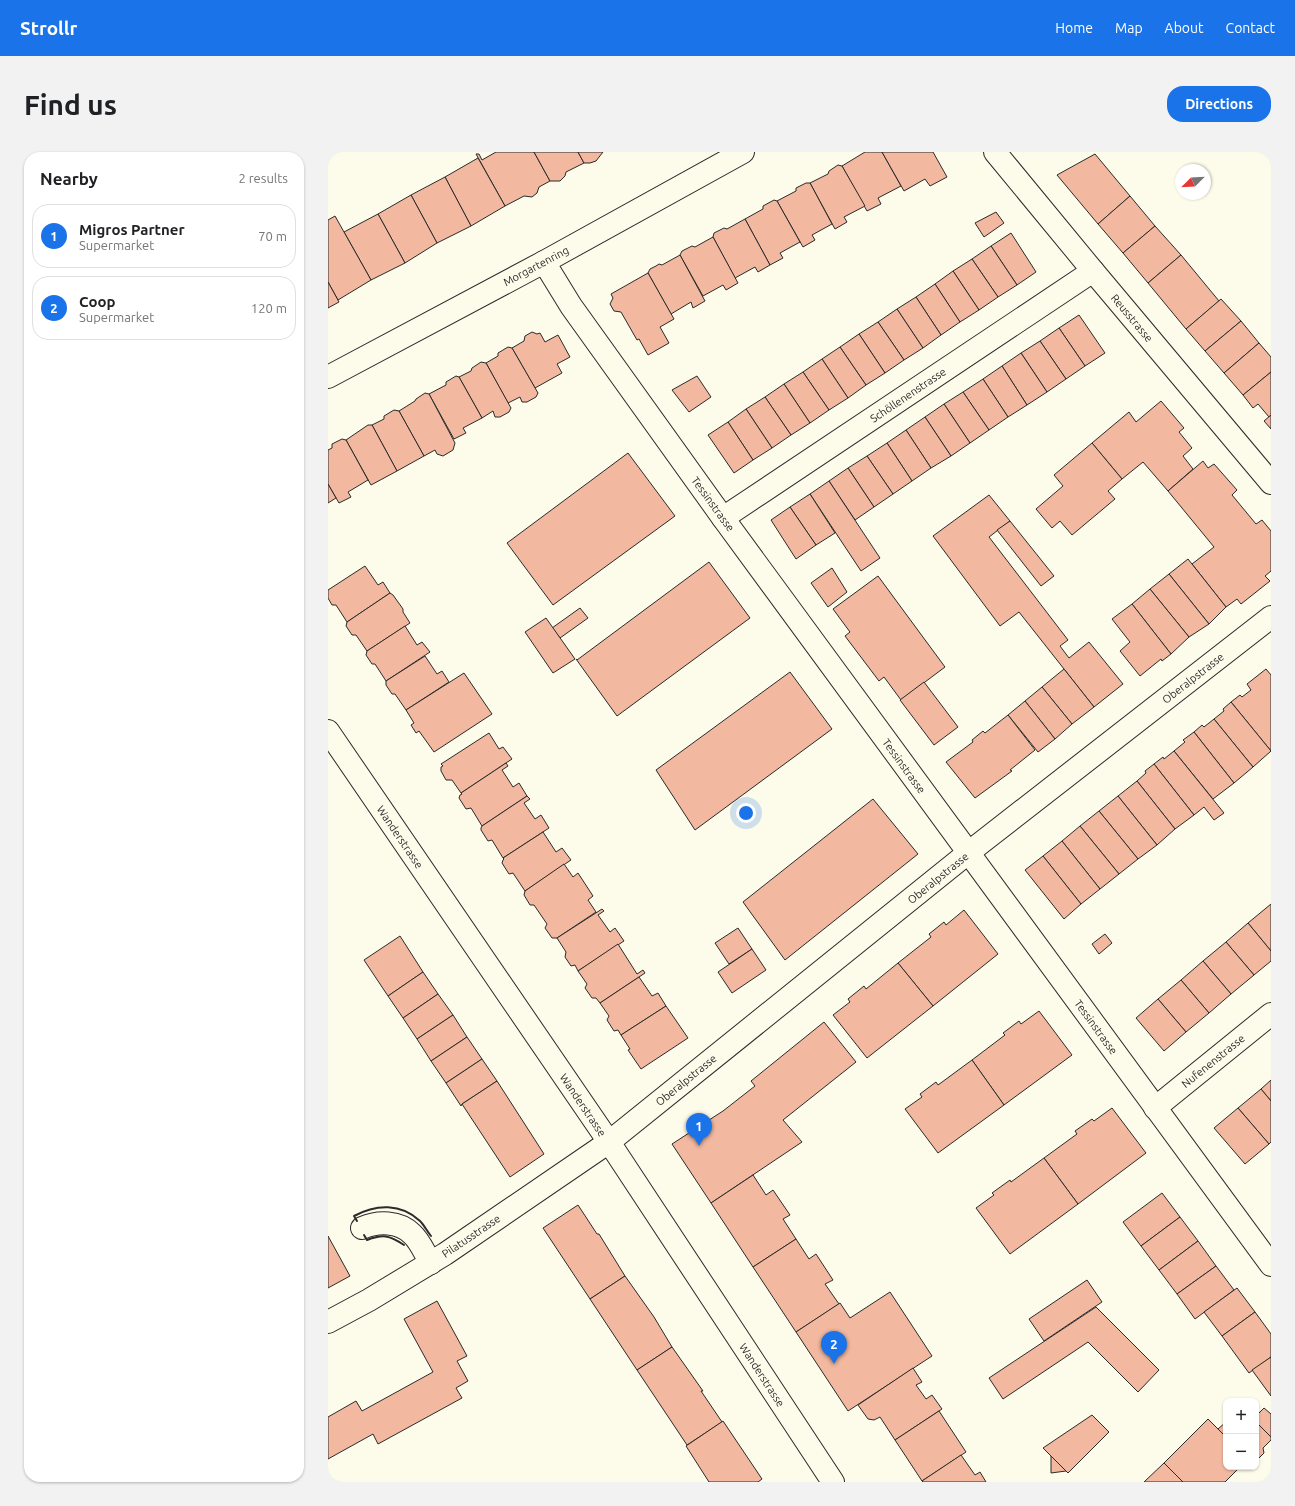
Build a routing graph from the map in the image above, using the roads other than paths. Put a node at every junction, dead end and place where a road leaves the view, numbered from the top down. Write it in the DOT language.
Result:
graph roads {
  1 [pos="743,152"];
  2 [pos="995,152"];
  3 [pos="544,262"];
  4 [pos="1093,271"];
  5 [pos="328,377"];
  6 [pos="1271,483"];
  7 [pos="723,518"];
  8 [pos="1271,617"];
  9 [pos="328,731"];
  10 [pos="334,754"];
  11 [pos="968,854"];
  12 [pos="1271,1014"];
  13 [pos="1155,1108"];
  14 [pos="609,1142"];
  15 [pos="362,1228"];
  16 [pos="431,1263"];
  17 [pos="1271,1265"];
  18 [pos="328,1322"];
  19 [pos="833,1482"];
  1 -- 3 [label="street, Morgartenring"];
  2 -- 4 [label="street, Reusstrasse"];
  3 -- 5 [label="street, Morgartenring"];
  3 -- 7 [label="street, Tessinstrasse"];
  4 -- 6 [label="street, Reusstrasse"];
  4 -- 7 [label="street, Schöllenenstrasse"];
  7 -- 11 [label="street, Tessinstrasse"];
  8 -- 11 [label="street, Oberalpstrasse"];
  9 -- 10 [label="street, Wanderstrasse"];
  10 -- 14 [label="street, Wanderstrasse"];
  11 -- 13 [label="street, Tessinstrasse"];
  11 -- 14 [label="street, Oberalpstrasse"];
  12 -- 13 [label="street, Nufenenstrasse"];
  13 -- 17 [label="street, Tessinstrasse"];
  14 -- 16 [label="street, Pilatusstrasse"];
  14 -- 19 [label="street, Wanderstrasse"];
  15 -- 16 [label="street"];
  16 -- 18 [label="street, Pilatusstrasse"];
}
